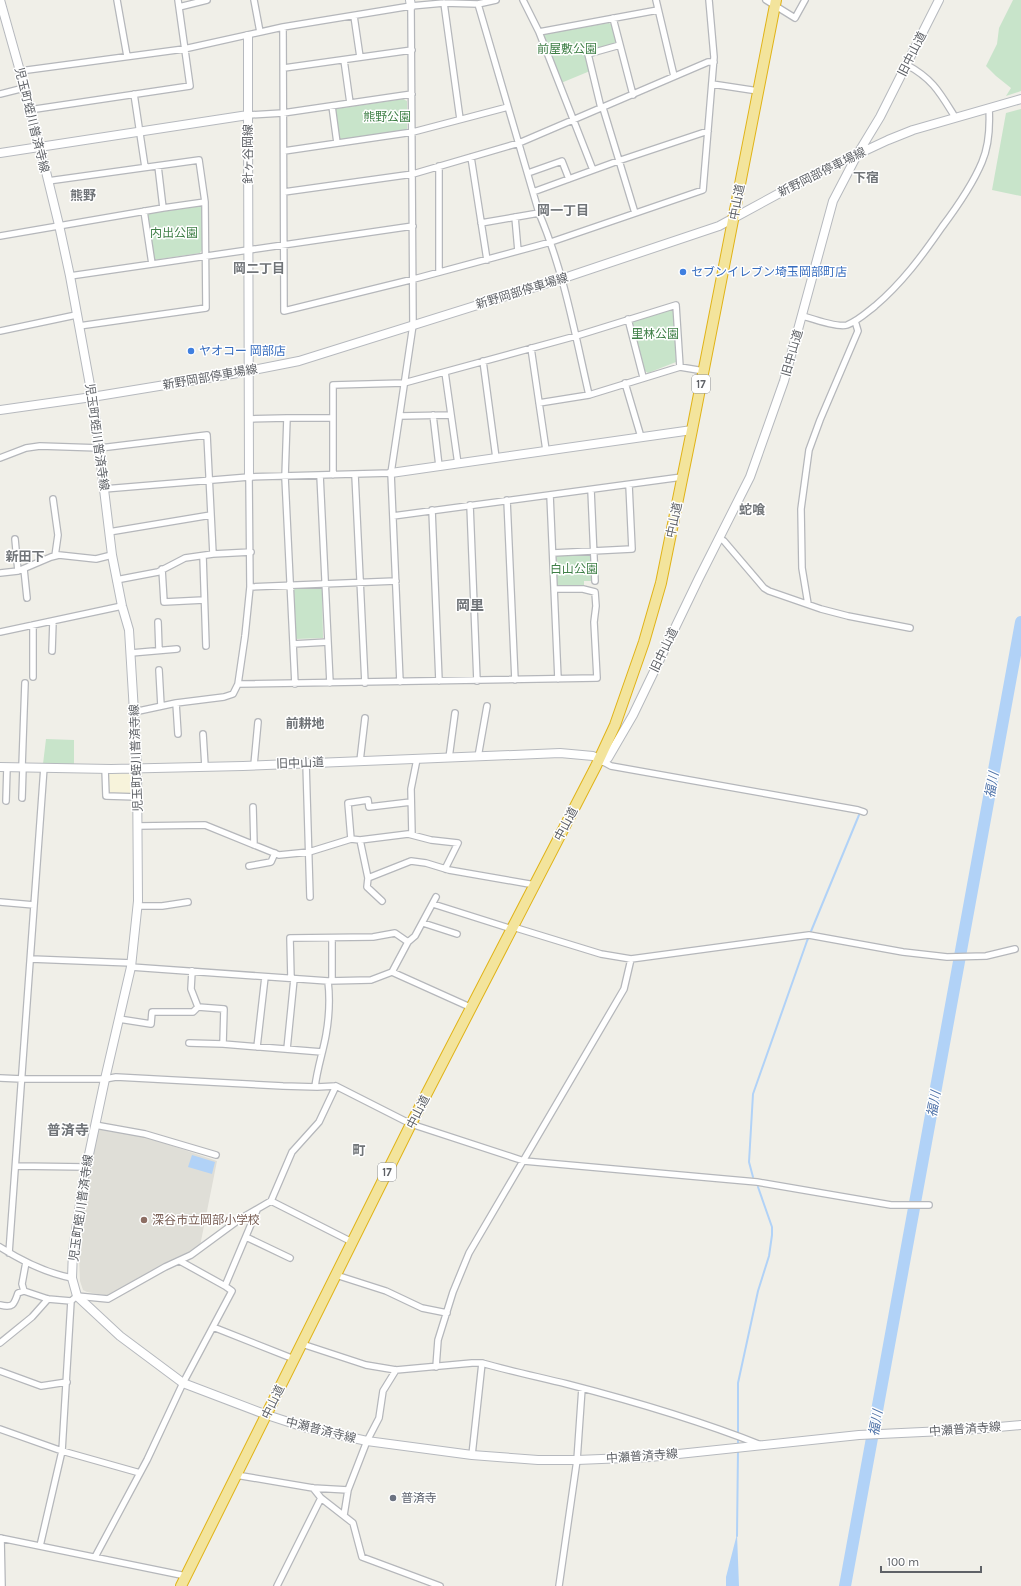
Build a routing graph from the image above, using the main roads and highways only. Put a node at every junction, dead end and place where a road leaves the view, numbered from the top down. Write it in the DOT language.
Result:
graph roads {
  1 [pos="0,0"];
  2 [pos="939,0"];
  3 [pos="772,2"];
  4 [pos="248,36"];
  5 [pos="1021,99"];
  6 [pos="248,115"];
  7 [pos="40,147"];
  8 [pos="0,153"];
  9 [pos="857,155"];
  10 [pos="734,218"];
  11 [pos="249,371"];
  12 [pos="92,397"];
  13 [pos="0,410"];
  14 [pos="692,430"];
  15 [pos="391,473"];
  16 [pos="249,478"];
  17 [pos="624,701"];
  18 [pos="638,704"];
  19 [pos="620,712"];
  20 [pos="600,760"];
  21 [pos="3,767"];
  22 [pos="137,767"];
  23 [pos="267,1415"];
  24 [pos="1021,1425"];
  25 [pos="181,1586"];
  1 -- 7 [label="main road, 児玉町蛭川普済寺線"];
  2 -- 9 [label="main road, 旧中山道"];
  3 -- 10 [label="highway, 中山道 / 17"];
  4 -- 6 [label="main road"];
  5 -- 9 [label="main road, 新野岡部停車場線"];
  6 -- 7 [label="main road, 針ヶ谷岡線"];
  6 -- 11 [label="main road, 針ヶ谷岡線"];
  7 -- 8 [label="main road, 針ヶ谷岡線"];
  7 -- 12 [label="main road, 児玉町蛭川普済寺線"];
  9 -- 10 [label="main road, 新野岡部停車場線"];
  9 -- 18 [label="main road, 旧中山道"];
  10 -- 11 [label="main road, 新野岡部停車場線"];
  10 -- 14 [label="highway, 中山道 / 17"];
  11 -- 12 [label="main road, 新野岡部停車場線"];
  11 -- 16 [label="main road, 針ヶ谷岡線"];
  12 -- 13 [label="main road, 新野岡部停車場線"];
  12 -- 22 [label="main road, 児玉町蛭川普済寺線"];
  14 -- 15 [label="main road"];
  14 -- 17 [label="highway, 中山道 / 17"];
  17 -- 18 [label="main road"];
  17 -- 19 [label="highway, 中山道 / 17"];
  18 -- 19 [label="main road"];
  18 -- 20 [label="main road, 旧中山道"];
  19 -- 20 [label="highway, 中山道 / 17"];
  20 -- 22 [label="main road, 旧中山道"];
  20 -- 23 [label="highway, 中山道 / 17"];
  21 -- 22 [label="main road, 旧中山道"];
  22 -- 23 [label="main road, 児玉町蛭川普済寺線"];
  23 -- 24 [label="main road, 中瀬普済寺線"];
  23 -- 25 [label="highway, 中山道 / 17"];
}
